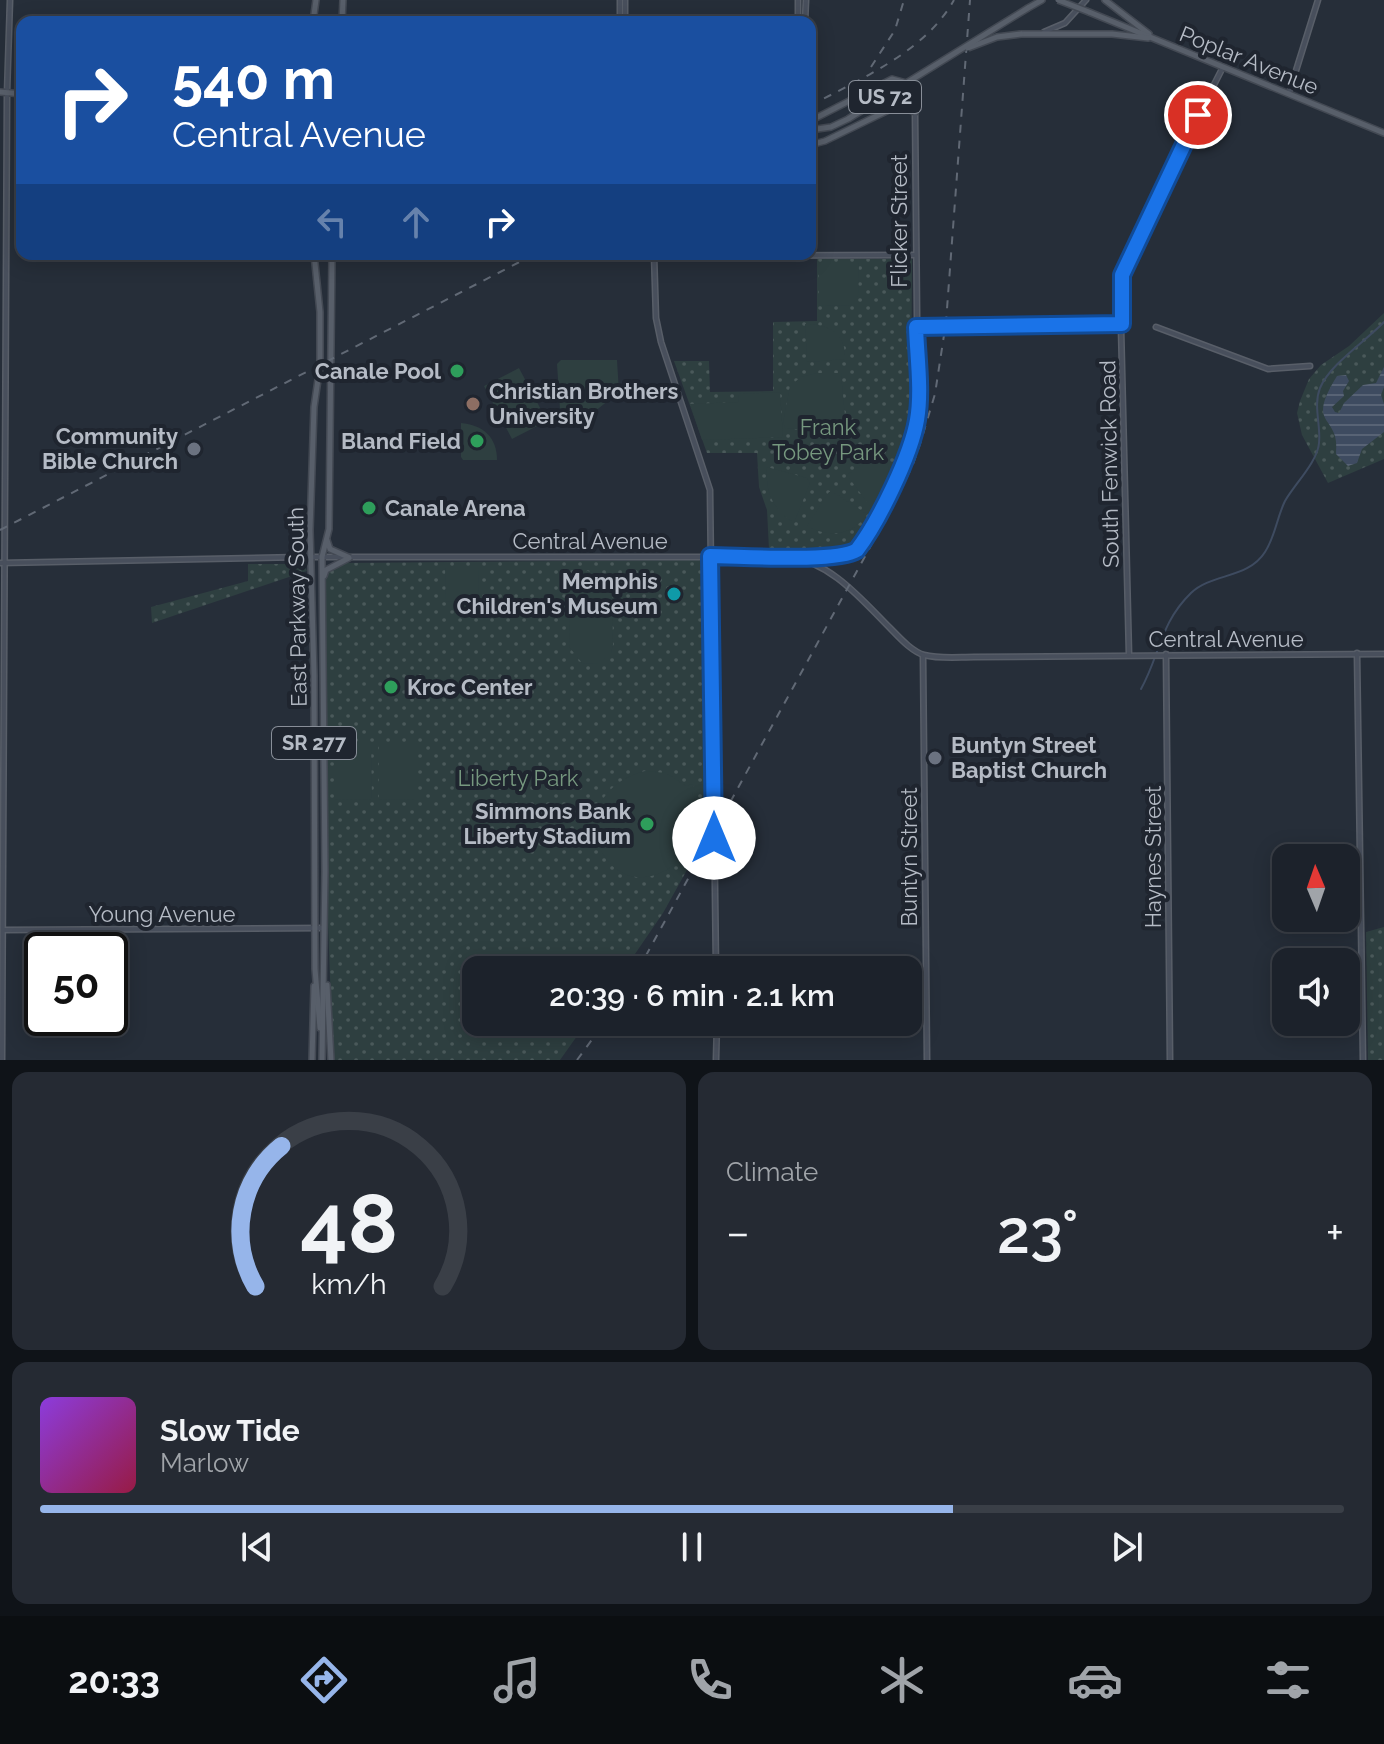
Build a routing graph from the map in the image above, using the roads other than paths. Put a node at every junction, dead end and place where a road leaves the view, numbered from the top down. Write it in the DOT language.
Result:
graph roads {
  1 [pos="10,0"];
  2 [pos="798,0"];
  3 [pos="806,0"];
  4 [pos="1042,0"];
  5 [pos="1058,0"];
  6 [pos="1086,0"];
  7 [pos="1105,0"];
  8 [pos="1318,0"];
  9 [pos="798,14"];
  10 [pos="805,15"];
  11 [pos="1038,33"];
  12 [pos="1153,37"];
  13 [pos="956,54"];
  14 [pos="1223,67"];
  15 [pos="3,92"];
  16 [pos="1289,93"];
  17 [pos="915,112"];
  18 [pos="816,118"];
  19 [pos="816,129"];
  20 [pos="1384,133"];
  21 [pos="816,143"];
  22 [pos="7,233"];
  23 [pos="0,236"];
  24 [pos="7,246"];
  25 [pos="816,255"];
  26 [pos="915,255"];
  27 [pos="314,260"];
  28 [pos="332,260"];
  29 [pos="654,260"];
  30 [pos="1122,324"];
  31 [pos="916,327"];
  32 [pos="1156,327"];
  33 [pos="1310,366"];
  34 [pos="327,539"];
  35 [pos="710,556"];
  36 [pos="310,557"];
  37 [pos="322,557"];
  38 [pos="349,558"];
  39 [pos="805,559"];
  40 [pos="3,563"];
  41 [pos="322,581"];
  42 [pos="1357,653"];
  43 [pos="1166,654"];
  44 [pos="1384,654"];
  45 [pos="923,655"];
  46 [pos="1129,655"];
  47 [pos="324,928"];
  48 [pos="315,929"];
  49 [pos="1,930"];
  50 [pos="716,956"];
  51 [pos="325,962"];
  52 [pos="315,969"];
  53 [pos="717,1036"];
  54 [pos="322,1058"];
  55 [pos="2,1060"];
  56 [pos="312,1060"];
  57 [pos="331,1060"];
  58 [pos="716,1060"];
  59 [pos="927,1060"];
  60 [pos="1170,1060"];
  61 [pos="1363,1060"];
  1 -- 15 [label="street"];
  2 -- 9 [label="street"];
  3 -- 10 [label="street"];
  4 -- 13 [label="main road, US 72, bridge"];
  5 -- 12 [label="main road, Poplar Avenue, bridge"];
  6 -- 11 [label="street"];
  7 -- 12 [label="main road, US 72"];
  8 -- 16 [label="street"];
  9 -- 10 [label="street"];
  11 -- 12 [label="main road, US 72"];
  11 -- 13 [label="main road, US 72, bridge"];
  12 -- 14 [label="main road, Poplar Avenue / US 72"];
  13 -- 19 [label="main road, US 72, bridge"];
  14 -- 16 [label="main road, Poplar Avenue / US 72"];
  14 -- 30 [label="street, South Fenwick Road"];
  15 -- 22 [label="street"];
  16 -- 20 [label="main road, Poplar Avenue / US 72"];
  17 -- 18 [label="main road"];
  17 -- 21 [label="main road"];
  17 -- 26 [label="street, Flicker Street"];
  22 -- 23 [label="street"];
  22 -- 24 [label="street"];
  23 -- 24 [label="street"];
  24 -- 40 [label="street"];
  25 -- 26 [label="street"];
  26 -- 31 [label="street, Flicker Street"];
  27 -- 36 [label="main road, East Parkway South / SR 277"];
  28 -- 34 [label="main road, East Parkway South / SR 277"];
  29 -- 35 [label="street"];
  30 -- 31 [label="street"];
  30 -- 46 [label="street, South Fenwick Road"];
  31 -- 39 [label="street, Flicker Street"];
  32 -- 33 [label="street"];
  34 -- 37 [label="main road, East Parkway South / SR 277"];
  34 -- 38 [label="main road"];
  35 -- 38 [label="street, Central Avenue"];
  35 -- 39 [label="street, Central Avenue"];
  35 -- 50 [label="street"];
  36 -- 37 [label="street, Central Avenue"];
  36 -- 40 [label="street, Central Avenue"];
  36 -- 48 [label="main road, East Parkway South / SR 277"];
  37 -- 38 [label="street, Central Avenue"];
  37 -- 41 [label="main road, East Parkway South / SR 277"];
  38 -- 41 [label="main road"];
  39 -- 45 [label="street, Central Avenue"];
  40 -- 49 [label="street"];
  41 -- 47 [label="main road, East Parkway South / SR 277"];
  42 -- 43 [label="street, Central Avenue"];
  42 -- 44 [label="street, Central Avenue"];
  42 -- 61 [label="street"];
  43 -- 46 [label="street, Central Avenue"];
  43 -- 60 [label="street, Haynes Street"];
  45 -- 46 [label="street, Central Avenue"];
  45 -- 59 [label="street, Buntyn Street"];
  47 -- 48 [label="street, Young Avenue"];
  47 -- 51 [label="main road, East Parkway South / SR 277"];
  48 -- 49 [label="street, Young Avenue"];
  48 -- 52 [label="main road, East Parkway South / SR 277"];
  49 -- 55 [label="street"];
  51 -- 54 [label="main road, East Parkway South / SR 277"];
  51 -- 57 [label="main road"];
  52 -- 54 [label="main road, East Parkway South / SR 277"];
  52 -- 56 [label="main road"];
  53 -- 58 [label="street"];
}
